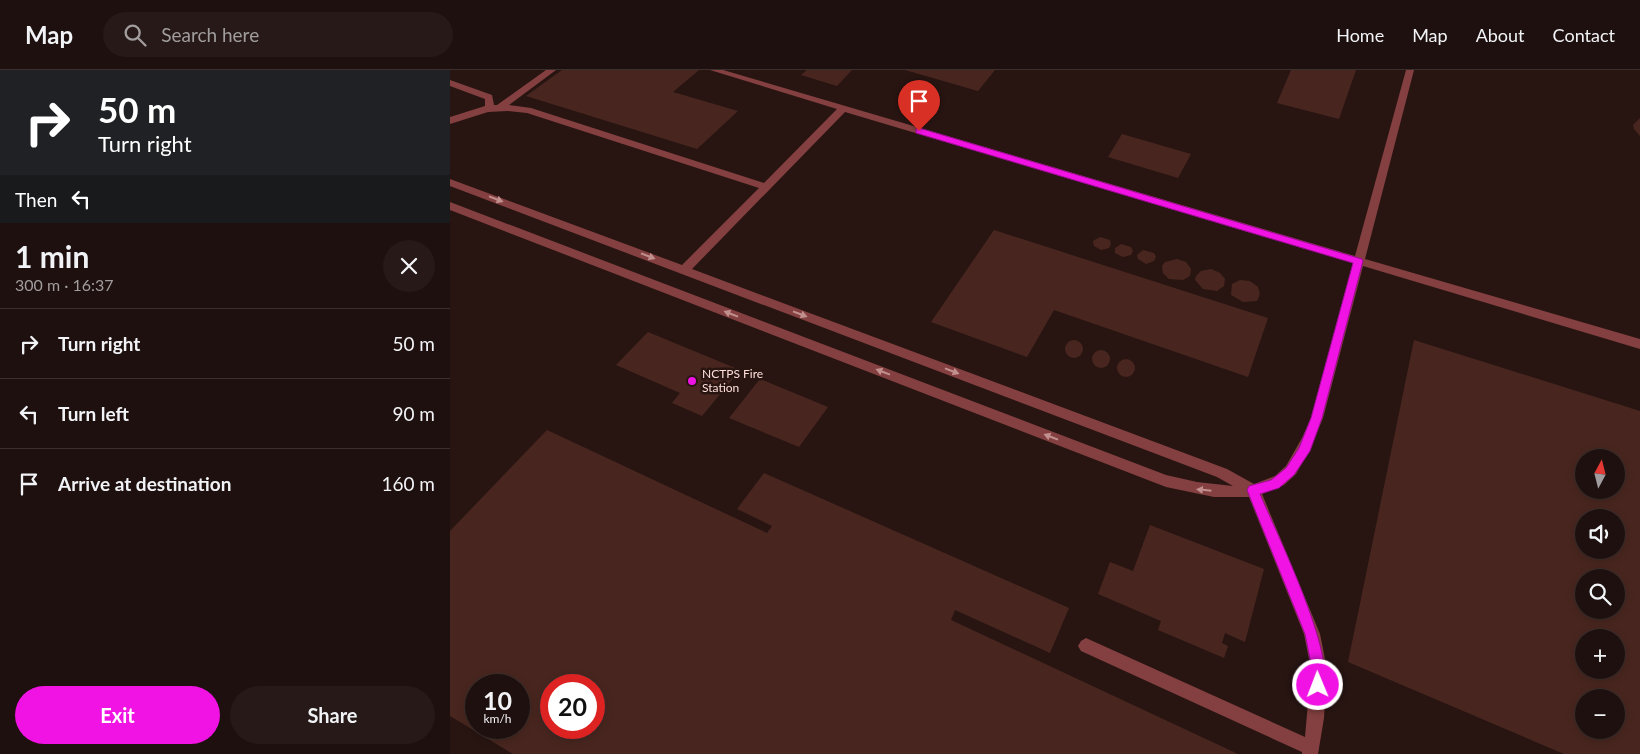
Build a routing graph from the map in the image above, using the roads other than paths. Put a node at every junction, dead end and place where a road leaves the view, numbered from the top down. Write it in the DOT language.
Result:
graph roads {
  1 [pos="552,70"];
  2 [pos="714,70"];
  3 [pos="1410,70"];
  4 [pos="450,83"];
  5 [pos="495,107"];
  6 [pos="843,108"];
  7 [pos="450,121"];
  8 [pos="450,182"];
  9 [pos="767,187"];
  10 [pos="450,206"];
  11 [pos="1358,261"];
  12 [pos="684,270"];
  13 [pos="1640,344"];
  14 [pos="1253,490"];
  15 [pos="1086,646"];
  16 [pos="1311,751"];
  1 -- 5 [label="lane"];
  2 -- 6 [label="lane"];
  3 -- 11 [label="lane"];
  4 -- 5 [label="lane"];
  5 -- 7 [label="lane"];
  5 -- 9 [label="lane"];
  6 -- 9 [label="lane"];
  6 -- 11 [label="lane"];
  8 -- 12 [label="lane, one-way"];
  9 -- 12 [label="lane"];
  14 -- 10 [label="lane, one-way"];
  11 -- 13 [label="lane"];
  11 -- 14 [label="lane"];
  12 -- 14 [label="lane, one-way"];
  14 -- 16 [label="lane"];
  15 -- 16 [label="lane"];
}
